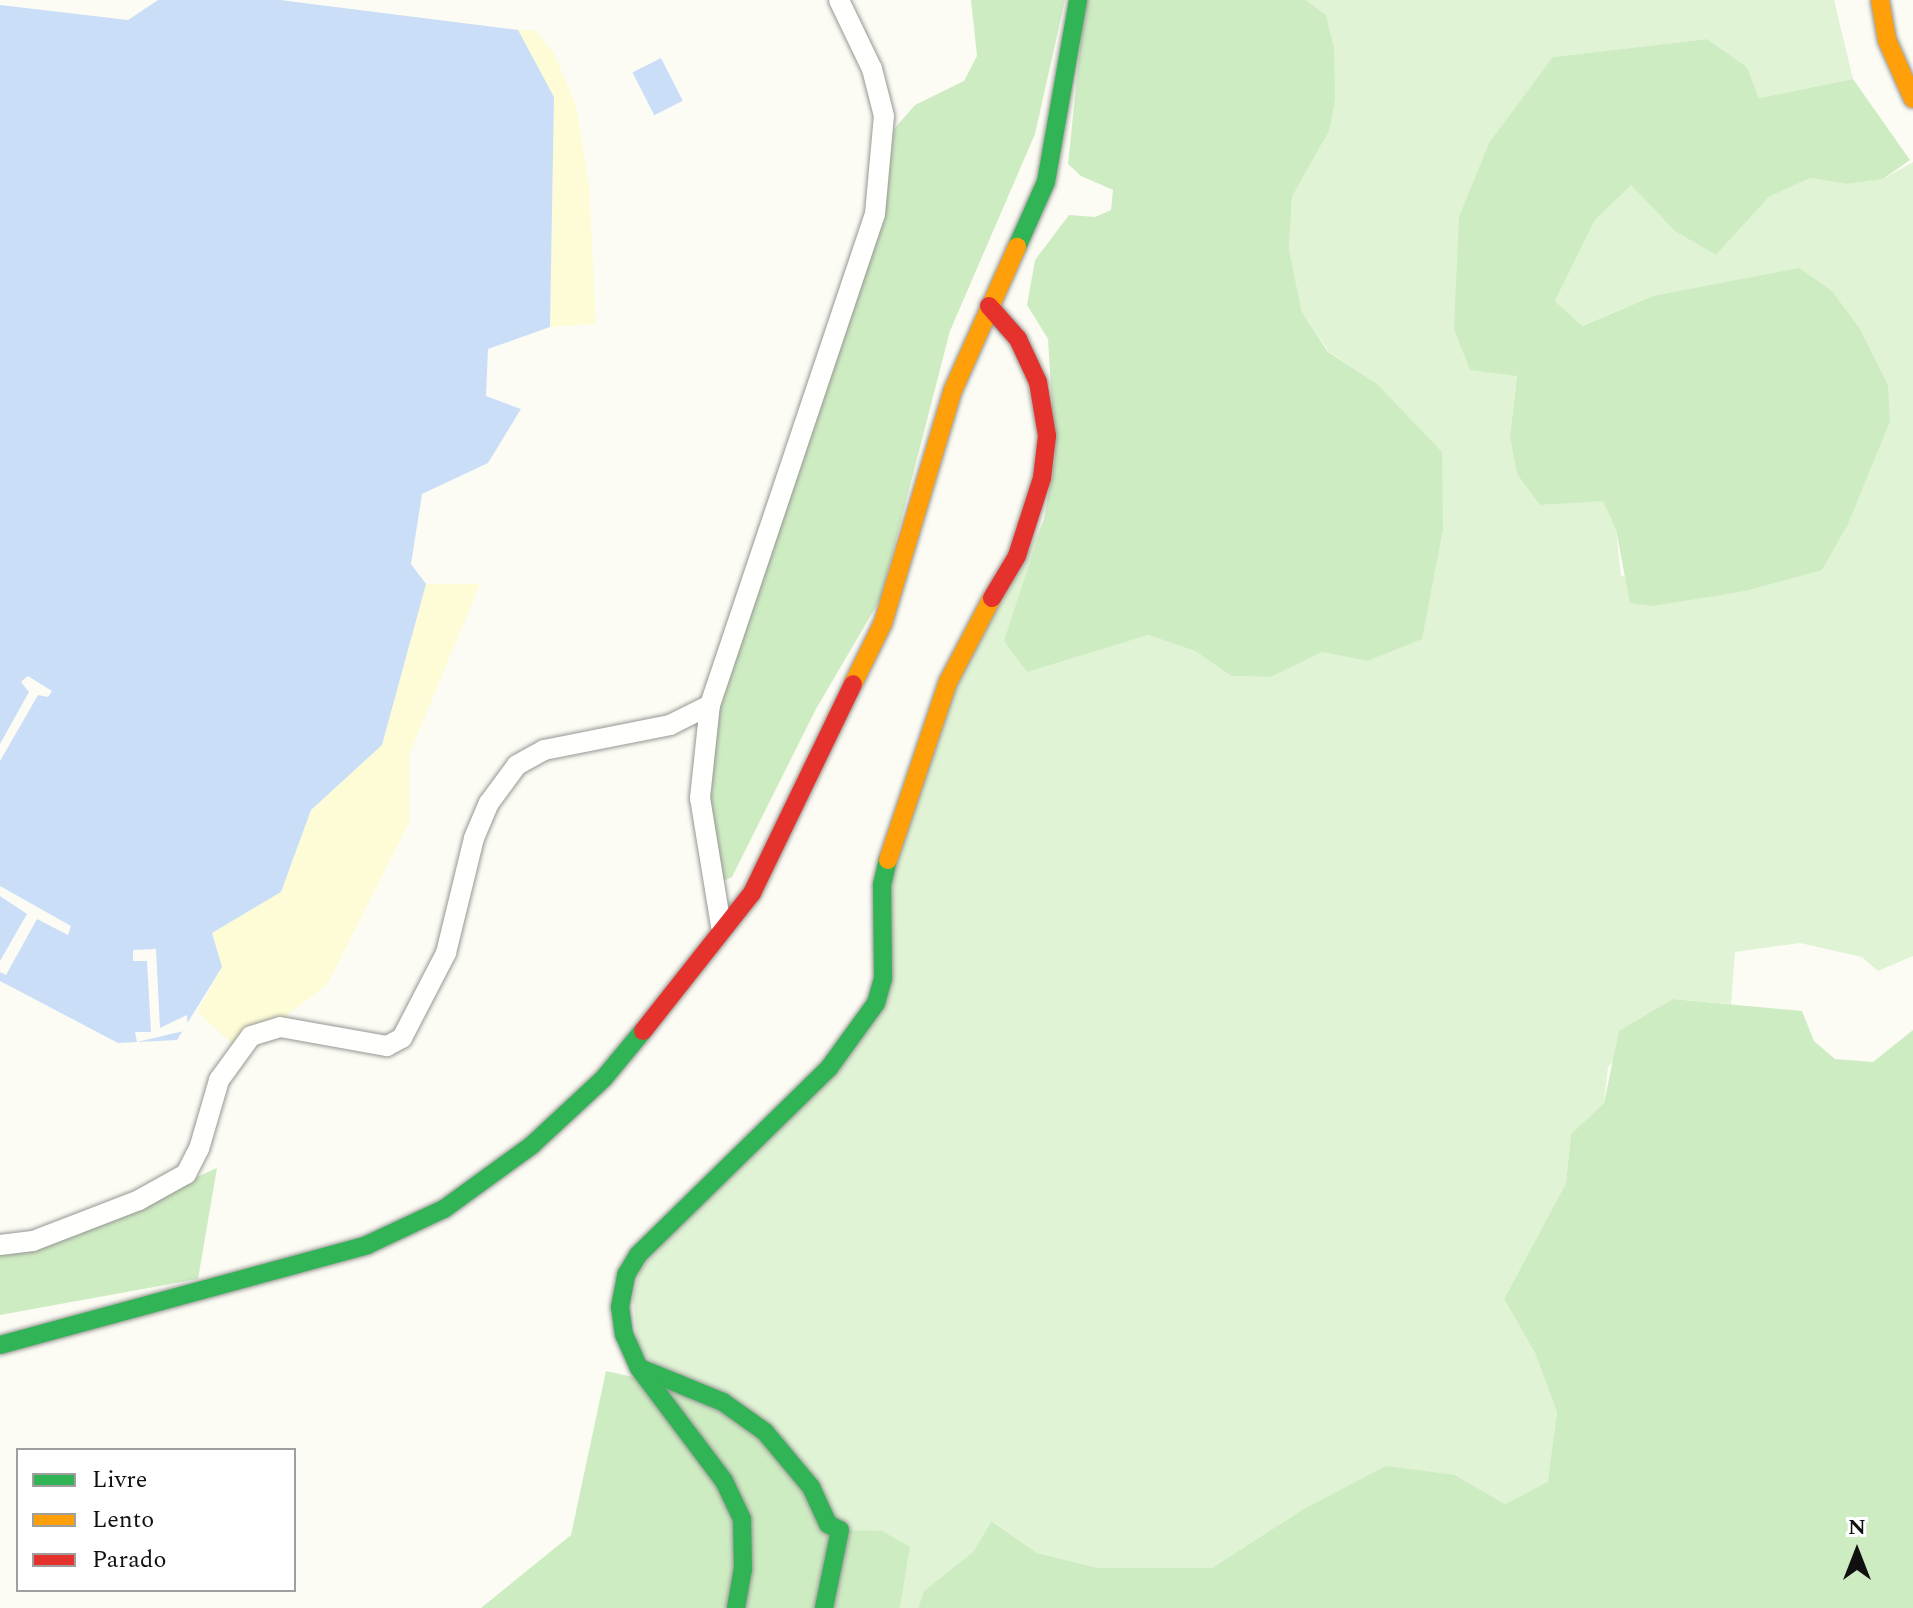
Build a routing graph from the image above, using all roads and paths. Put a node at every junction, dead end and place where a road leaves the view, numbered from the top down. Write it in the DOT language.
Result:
graph roads {
  1 [pos="839,0"];
  2 [pos="1078,0"];
  3 [pos="1880,0"];
  4 [pos="1913,99"];
  5 [pos="989,306"];
  6 [pos="710,705"];
  7 [pos="721,926"];
  8 [pos="0,1245"];
  9 [pos="0,1345"];
  10 [pos="639,1368"];
  11 [pos="736,1608"];
  12 [pos="824,1608"];
  1 -- 6 [label="street"];
  2 -- 5 [label="main road"];
  3 -- 4 [label="main road"];
  5 -- 7 [label="main road"];
  5 -- 10 [label="main road"];
  6 -- 7 [label="street"];
  6 -- 8 [label="street"];
  7 -- 9 [label="main road"];
  10 -- 11 [label="main road"];
  10 -- 12 [label="main road"];
}
